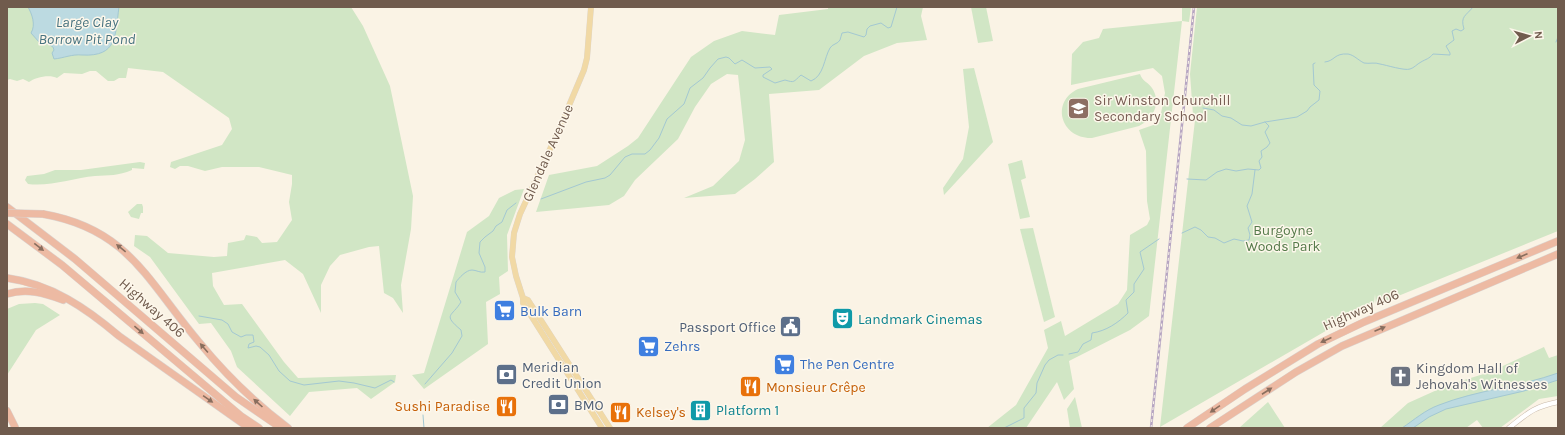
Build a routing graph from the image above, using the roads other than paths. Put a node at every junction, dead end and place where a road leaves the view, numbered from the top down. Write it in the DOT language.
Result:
graph roads {
  1 [pos="591,7"];
  2 [pos="7,208"];
  3 [pos="7,213"];
  4 [pos="7,224"];
  5 [pos="1558,240"];
  6 [pos="1558,254"];
  7 [pos="7,278"];
  8 [pos="7,294"];
  9 [pos="523,298"];
  10 [pos="99,320"];
  11 [pos="1558,402"];
  12 [pos="596,406"];
  13 [pos="590,408"];
  14 [pos="7,411"];
  15 [pos="7,415"];
  16 [pos="15,427"];
  17 [pos="249,428"];
  18 [pos="259,428"];
  19 [pos="281,428"];
  20 [pos="288,428"];
  21 [pos="602,428"];
  22 [pos="610,428"];
  23 [pos="1187,428"];
  24 [pos="1210,428"];
  25 [pos="1509,428"];
  1 -- 9 [label="main road, Glendale Avenue"];
  2 -- 19 [label="highway, Highway 406"];
  20 -- 3 [label="highway, one-way, bridge"];
  4 -- 18 [label="highway, Highway 406, one-way"];
  5 -- 23 [label="highway, Highway 406, one-way"];
  24 -- 6 [label="highway, Highway 406, one-way"];
  7 -- 10 [label="highway"];
  8 -- 10 [label="highway"];
  9 -- 12 [label="main road, Glendale Avenue"];
  9 -- 13 [label="main road, Glendale Avenue"];
  10 -- 17 [label="highway, one-way"];
  11 -- 25 [label="street"];
  12 -- 13 [label="main road"];
  12 -- 22 [label="main road, Glendale Avenue"];
  13 -- 21 [label="main road, Glendale Avenue"];
  14 -- 16 [label="highway"];
  15 -- 16 [label="main road"];
}
